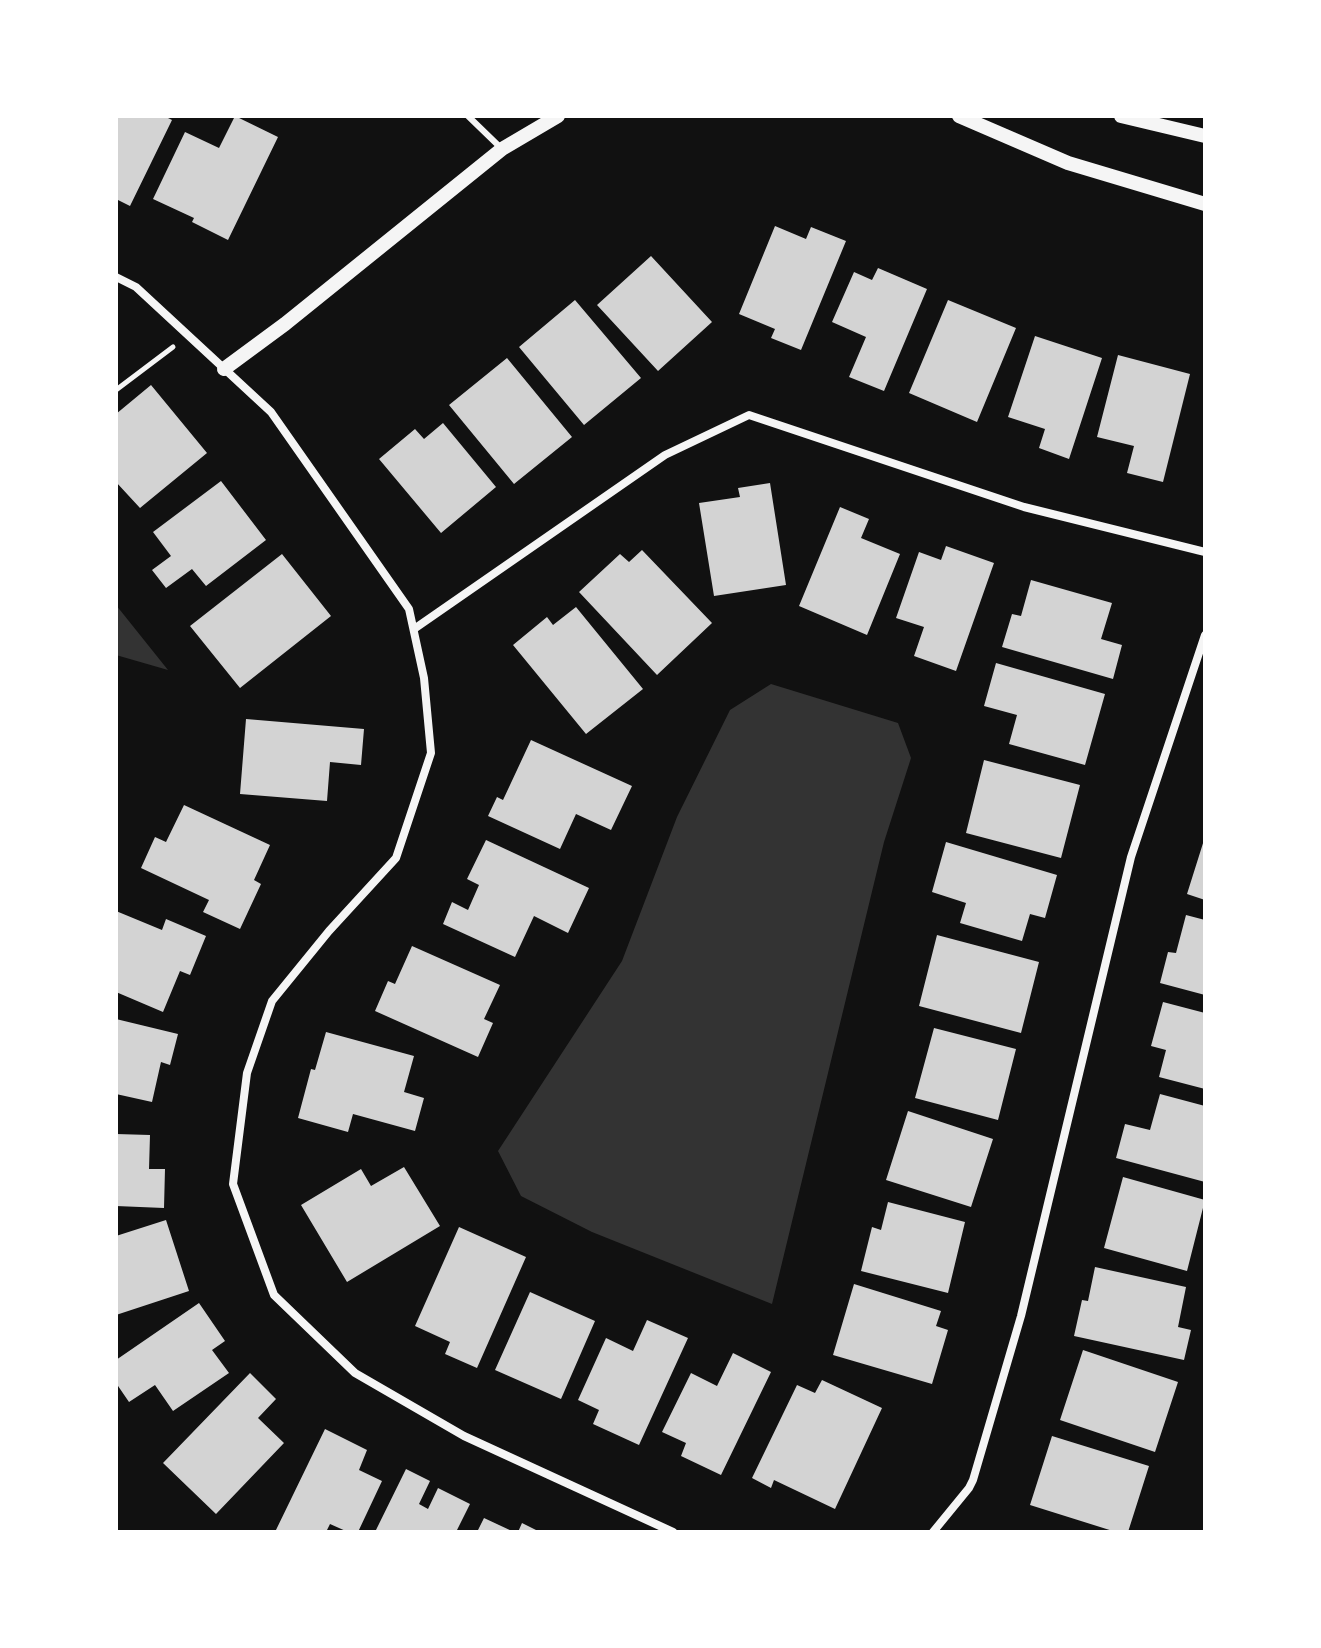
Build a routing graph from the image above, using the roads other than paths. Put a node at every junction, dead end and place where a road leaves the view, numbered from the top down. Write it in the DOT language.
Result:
graph roads {
  1 [pos="468,116"];
  2 [pos="558,116"];
  3 [pos="959,116"];
  4 [pos="1121,116"];
  5 [pos="1205,136"];
  6 [pos="502,149"];
  7 [pos="1205,204"];
  8 [pos="116,277"];
  9 [pos="224,369"];
  10 [pos="1205,552"];
  11 [pos="414,629"];
  12 [pos="1205,635"];
  13 [pos="673,1532"];
  14 [pos="933,1532"];
  1 -- 6 [label="lane"];
  2 -- 6 [label="street"];
  3 -- 7 [label="street"];
  4 -- 5 [label="street"];
  6 -- 9 [label="street"];
  8 -- 9 [label="street"];
  9 -- 11 [label="street"];
  10 -- 11 [label="street"];
  11 -- 13 [label="street"];
  12 -- 14 [label="street"];
}
